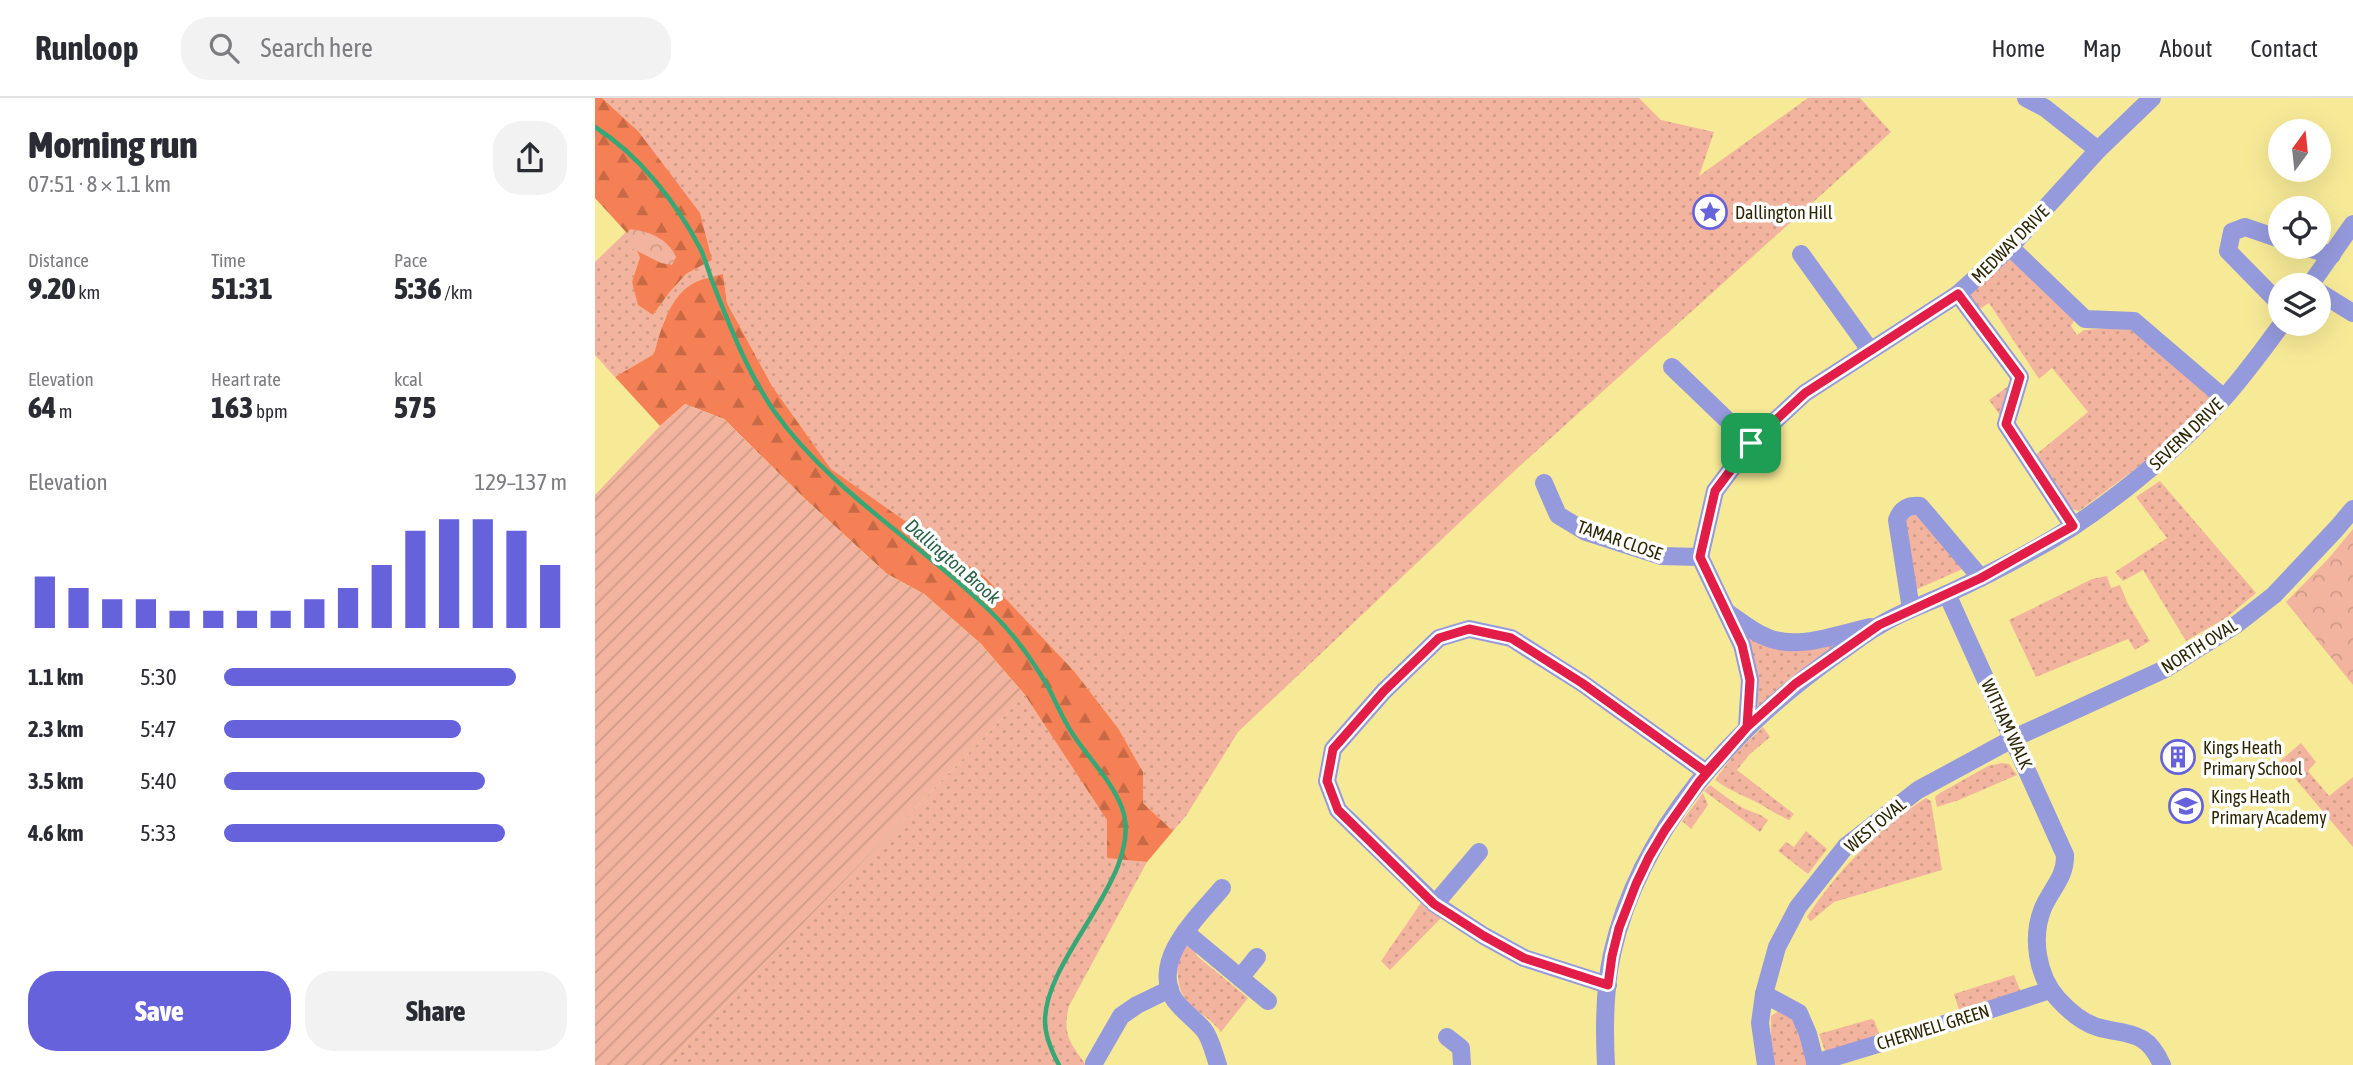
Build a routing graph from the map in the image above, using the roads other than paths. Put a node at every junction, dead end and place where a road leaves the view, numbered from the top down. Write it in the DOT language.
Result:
graph roads {
  1 [pos="2026,98"];
  2 [pos="2152,98"];
  3 [pos="2098,150"];
  4 [pos="2353,224"];
  5 [pos="2268,235"];
  6 [pos="2010,247"];
  7 [pos="1801,254"];
  8 [pos="2332,255"];
  9 [pos="2319,273"];
  10 [pos="2268,292"];
  11 [pos="1958,294"];
  12 [pos="2331,299"];
  13 [pos="2353,313"];
  14 [pos="2273,336"];
  15 [pos="1870,350"];
  16 [pos="1672,367"];
  17 [pos="2224,398"];
  18 [pos="1751,443"];
  19 [pos="1543,482"];
  20 [pos="2353,509"];
  21 [pos="2073,526"];
  22 [pos="1700,557"];
  23 [pos="1981,578"];
  24 [pos="1947,594"];
  25 [pos="1911,609"];
  26 [pos="1728,613"];
  27 [pos="1879,625"];
  28 [pos="1747,727"];
  29 [pos="2014,738"];
  30 [pos="1706,772"];
  31 [pos="1479,852"];
  32 [pos="1222,888"];
  33 [pos="1434,904"];
  34 [pos="1185,932"];
  35 [pos="1257,957"];
  36 [pos="1240,978"];
  37 [pos="1608,985"];
  38 [pos="1170,989"];
  39 [pos="2050,990"];
  40 [pos="1764,994"];
  41 [pos="1268,1001"];
  42 [pos="1447,1037"];
  43 [pos="2160,1060"];
  44 [pos="1094,1063"];
  45 [pos="1760,1063"];
  46 [pos="1816,1064"];
  47 [pos="1218,1065"];
  48 [pos="1462,1065"];
  49 [pos="1606,1065"];
  1 -- 3 [label="street"];
  2 -- 3 [label="street, MEDWAY DRIVE"];
  3 -- 6 [label="street, MEDWAY DRIVE"];
  4 -- 8 [label="street"];
  5 -- 10 [label="street"];
  6 -- 11 [label="street, MEDWAY DRIVE"];
  6 -- 17 [label="street"];
  7 -- 15 [label="street"];
  8 -- 9 [label="street"];
  11 -- 15 [label="street, MEDWAY DRIVE"];
  11 -- 21 [label="street"];
  12 -- 13 [label="street"];
  14 -- 17 [label="street, SEVERN DRIVE"];
  15 -- 18 [label="street, MEDWAY DRIVE"];
  16 -- 18 [label="street"];
  17 -- 21 [label="street, SEVERN DRIVE"];
  18 -- 22 [label="street, MEDWAY DRIVE"];
  19 -- 22 [label="street, TAMAR CLOSE"];
  20 -- 29 [label="street, NORTH OVAL"];
  21 -- 23 [label="street, SEVERN DRIVE"];
  22 -- 26 [label="street"];
  23 -- 24 [label="street, SEVERN DRIVE"];
  23 -- 25 [label="street"];
  24 -- 25 [label="street, SEVERN DRIVE"];
  24 -- 29 [label="street, WITHAM WALK"];
  25 -- 27 [label="street, SEVERN DRIVE"];
  26 -- 27 [label="street"];
  26 -- 28 [label="street"];
  27 -- 28 [label="street"];
  28 -- 30 [label="street"];
  29 -- 39 [label="street, WITHAM WALK"];
  29 -- 40 [label="street, WEST OVAL"];
  30 -- 33 [label="street"];
  30 -- 37 [label="street"];
  31 -- 33 [label="street"];
  32 -- 34 [label="street"];
  33 -- 37 [label="street"];
  34 -- 36 [label="street"];
  34 -- 38 [label="street"];
  35 -- 36 [label="street"];
  36 -- 41 [label="street"];
  37 -- 49 [label="street"];
  38 -- 44 [label="street"];
  38 -- 47 [label="street"];
  39 -- 43 [label="street"];
  39 -- 46 [label="street, CHERWELL GREEN"];
  40 -- 45 [label="street, WEST OVAL"];
  40 -- 46 [label="street"];
  42 -- 48 [label="street"];
}
